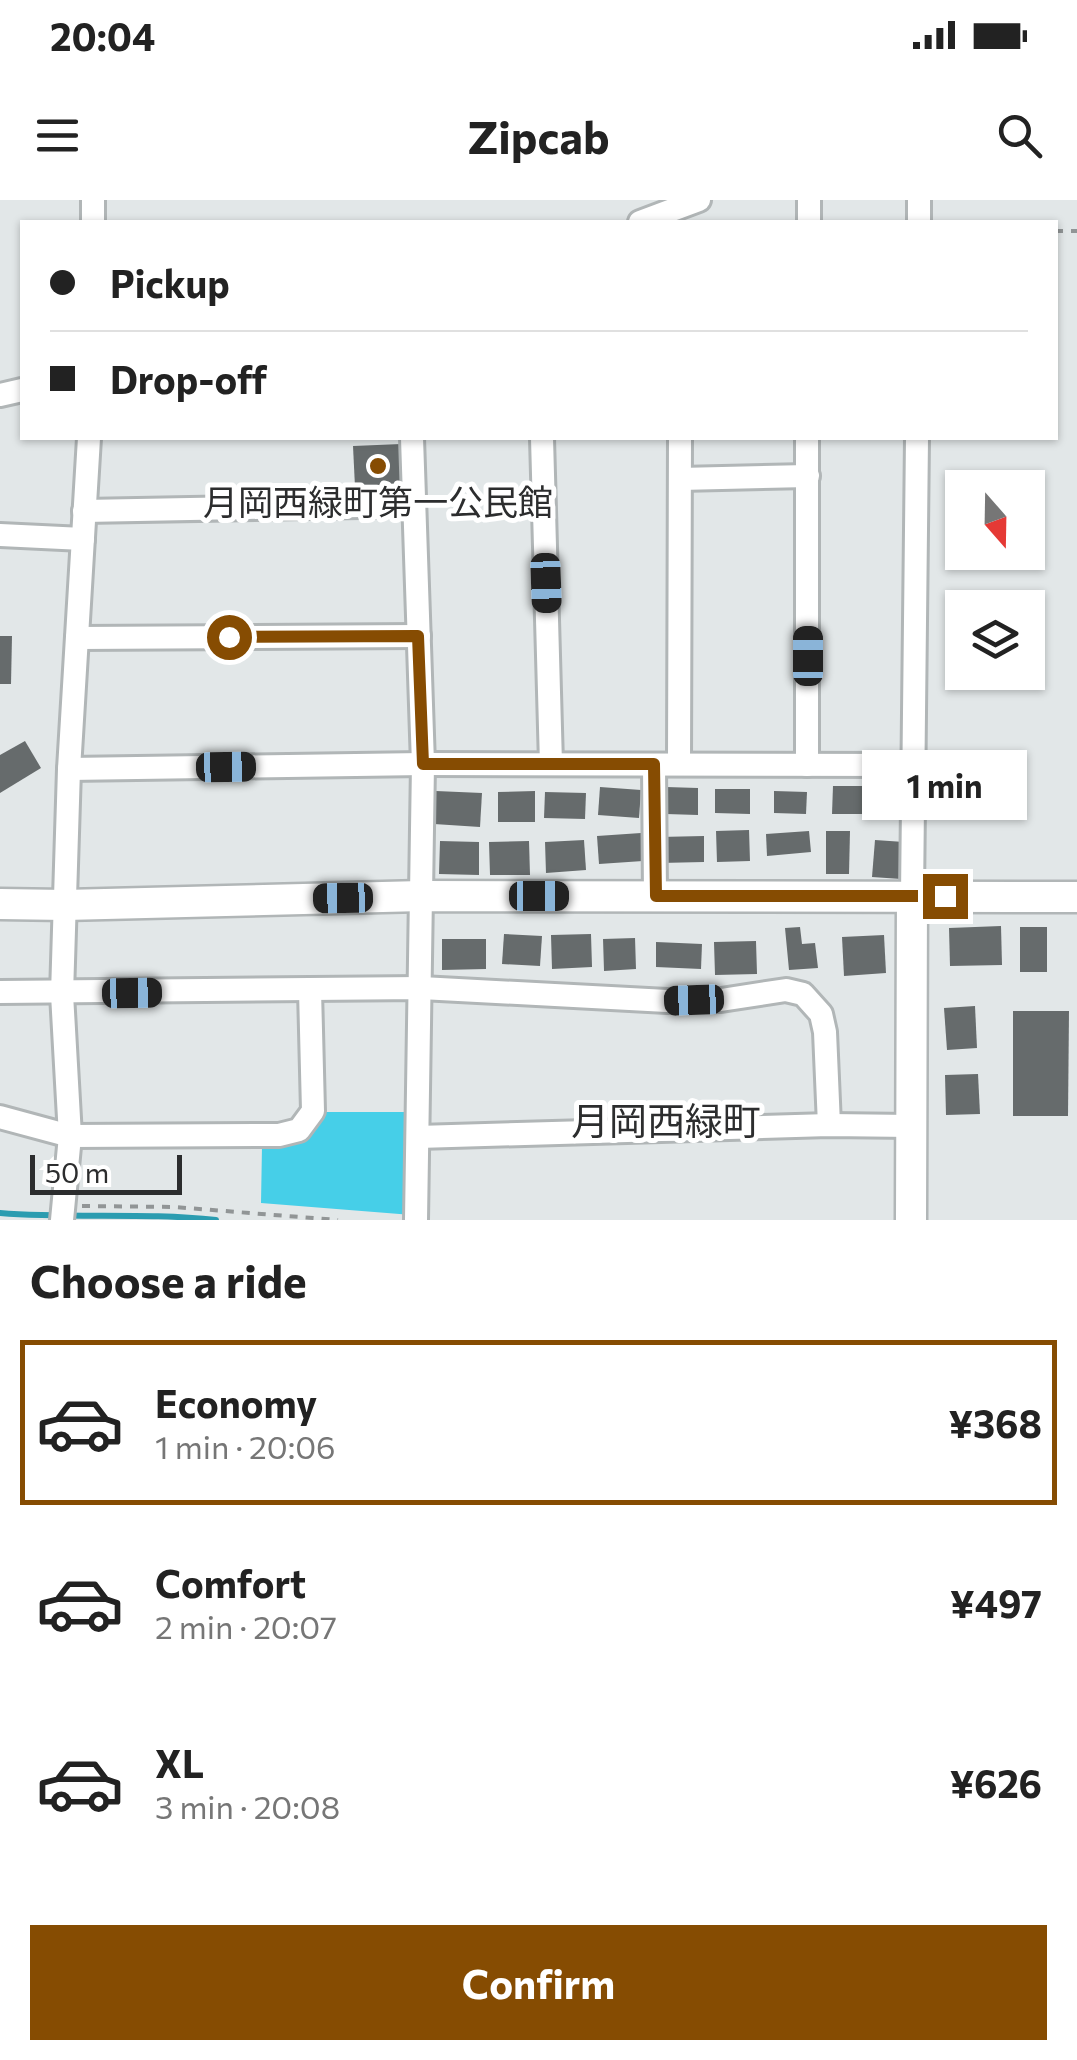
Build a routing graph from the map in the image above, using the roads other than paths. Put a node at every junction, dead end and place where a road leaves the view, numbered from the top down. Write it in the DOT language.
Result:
graph roads {
  1 [pos="687,210"];
  2 [pos="648,220"];
  3 [pos="89,440"];
  4 [pos="412,440"];
  5 [pos="542,440"];
  6 [pos="680,440"];
  7 [pos="807,440"];
  8 [pos="917,440"];
  9 [pos="808,476"];
  10 [pos="680,480"];
  11 [pos="414,504"];
  12 [pos="84,510"];
  13 [pos="0,535"];
  14 [pos="83,539"];
  15 [pos="418,636"];
  16 [pos="77,638"];
  17 [pos="423,764"];
  18 [pos="551,764"];
  19 [pos="654,764"];
  20 [pos="678,764"];
  21 [pos="807,765"];
  22 [pos="913,765"];
  23 [pos="69,769"];
  24 [pos="422,896"];
  25 [pos="656,896"];
  26 [pos="912,896"];
  27 [pos="1077,897"];
  28 [pos="0,904"];
  29 [pos="65,906"];
  30 [pos="421,988"];
  31 [pos="310,990"];
  32 [pos="0,992"];
  33 [pos="62,994"];
  34 [pos="0,1118"];
  35 [pos="830,1125"];
  36 [pos="912,1126"];
  37 [pos="70,1136"];
  38 [pos="418,1138"];
  39 [pos="62,1213"];
  40 [pos="416,1220"];
  41 [pos="912,1220"];
  1 -- 2 [label="street"];
  3 -- 12 [label="street"];
  4 -- 11 [label="street"];
  5 -- 18 [label="street"];
  6 -- 10 [label="street"];
  7 -- 9 [label="street"];
  8 -- 22 [label="street"];
  9 -- 10 [label="street"];
  9 -- 21 [label="street"];
  10 -- 20 [label="street"];
  11 -- 12 [label="street"];
  11 -- 15 [label="street"];
  12 -- 14 [label="street"];
  13 -- 14 [label="street"];
  14 -- 16 [label="street"];
  15 -- 16 [label="street"];
  15 -- 17 [label="street"];
  16 -- 23 [label="street"];
  17 -- 18 [label="street"];
  17 -- 23 [label="street"];
  17 -- 24 [label="street"];
  18 -- 19 [label="street"];
  19 -- 20 [label="street"];
  19 -- 25 [label="street"];
  20 -- 21 [label="street"];
  21 -- 22 [label="street"];
  22 -- 26 [label="street"];
  23 -- 29 [label="street"];
  24 -- 25 [label="street"];
  24 -- 29 [label="street"];
  24 -- 30 [label="street"];
  25 -- 26 [label="street"];
  26 -- 27 [label="street"];
  26 -- 36 [label="street"];
  28 -- 29 [label="street"];
  29 -- 33 [label="street"];
  30 -- 31 [label="street"];
  30 -- 35 [label="street"];
  30 -- 38 [label="street"];
  31 -- 33 [label="street"];
  31 -- 37 [label="street"];
  32 -- 33 [label="street"];
  33 -- 37 [label="street"];
  34 -- 37 [label="street"];
  35 -- 36 [label="street"];
  35 -- 38 [label="street"];
  36 -- 41 [label="street"];
  37 -- 39 [label="street"];
  38 -- 40 [label="street"];
}
